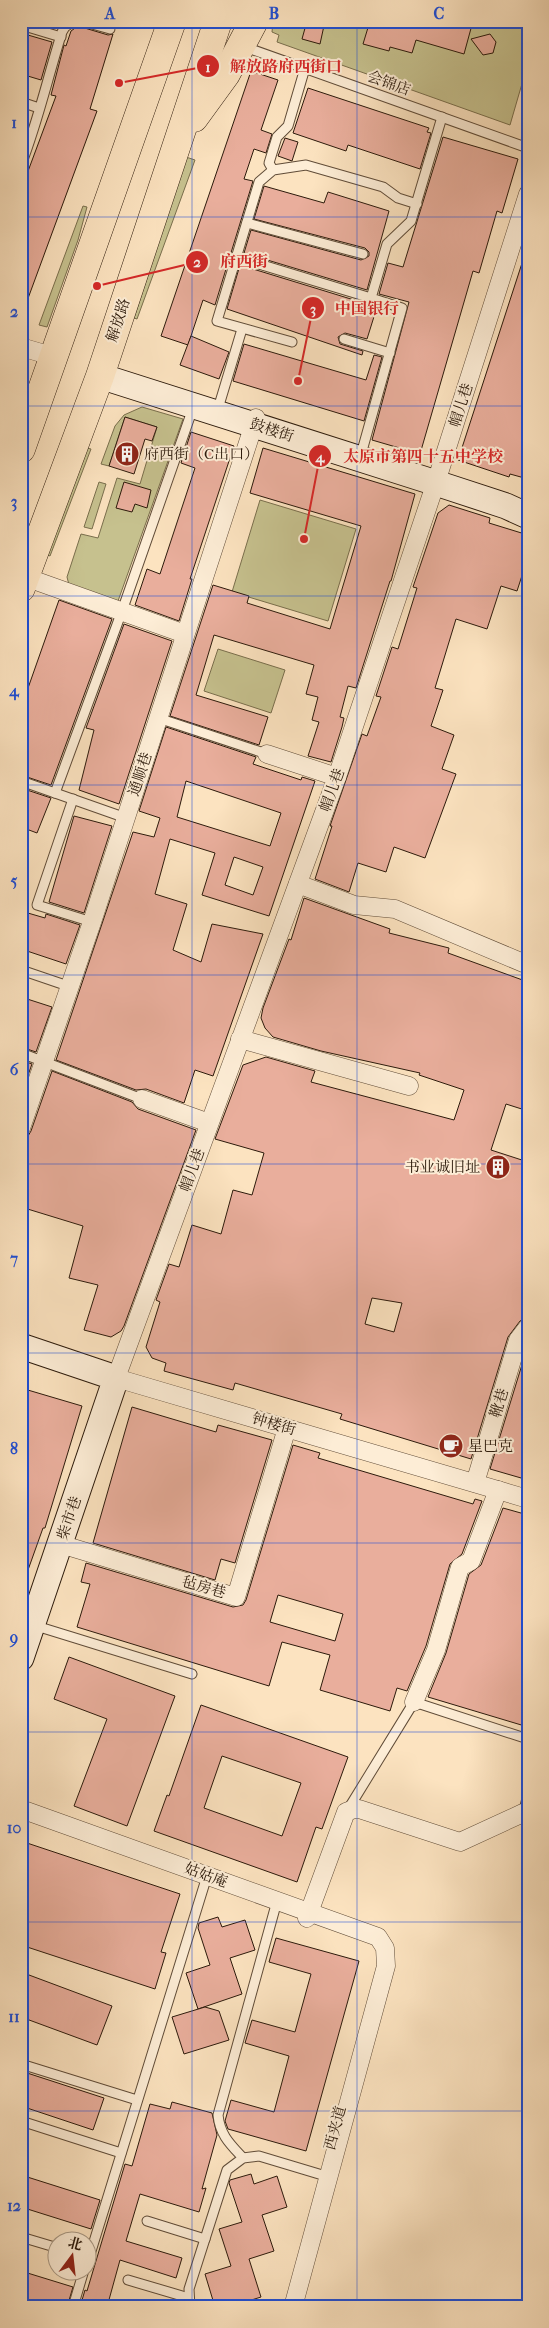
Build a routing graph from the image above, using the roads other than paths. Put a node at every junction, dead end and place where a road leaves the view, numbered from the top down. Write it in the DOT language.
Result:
graph roads {
  1 [pos="74,21"];
  2 [pos="81,21"];
  3 [pos="172,21"];
  4 [pos="218,21"];
  5 [pos="254,21"];
  6 [pos="21,24"];
  7 [pos="110,29"];
  8 [pos="61,37"];
  9 [pos="240,45"];
  10 [pos="306,68"];
  11 [pos="21,102"];
  12 [pos="39,108"];
  13 [pos="442,117"];
  14 [pos="178,139"];
  15 [pos="528,148"];
  16 [pos="22,163"];
  17 [pos="272,170"];
  18 [pos="528,194"];
  19 [pos="417,204"];
  20 [pos="247,223"];
  21 [pos="363,254"];
  22 [pos="236,257"];
  23 [pos="371,298"];
  24 [pos="242,329"];
  25 [pos="344,339"];
  26 [pos="292,342"];
  27 [pos="21,347"];
  28 [pos="390,353"];
  29 [pos="55,357"];
  30 [pos="101,372"];
  31 [pos="206,406"];
  32 [pos="255,421"];
  33 [pos="21,450"];
  34 [pos="361,455"];
  35 [pos="437,479"];
  36 [pos="528,508"];
  37 [pos="528,516"];
  38 [pos="23,583"];
  39 [pos="122,612"];
  40 [pos="186,634"];
  41 [pos="158,718"];
  42 [pos="267,754"];
  43 [pos="337,777"];
  44 [pos="21,781"];
  45 [pos="55,793"];
  46 [pos="73,799"];
  47 [pos="126,818"];
  48 [pos="298,884"];
  49 [pos="92,922"];
  50 [pos="528,965"];
  51 [pos="21,970"];
  52 [pos="68,986"];
  53 [pos="240,1039"];
  54 [pos="21,1053"];
  55 [pos="43,1063"];
  56 [pos="409,1086"];
  57 [pos="142,1100"];
  58 [pos="209,1123"];
  59 [pos="21,1128"];
  60 [pos="528,1327"];
  61 [pos="21,1346"];
  62 [pos="116,1378"];
  63 [pos="287,1428"];
  64 [pos="475,1483"];
  65 [pos="498,1490"];
  66 [pos="528,1499"];
  67 [pos="60,1544"];
  68 [pos="32,1625"];
  69 [pos="21,1658"];
  70 [pos="192,1674"];
  71 [pos="414,1702"];
  72 [pos="528,1739"];
  73 [pos="528,1795"];
  74 [pos="21,1809"];
  75 [pos="346,1812"];
  76 [pos="525,1813"];
  77 [pos="21,1816"];
  78 [pos="206,1879"];
  79 [pos="276,1904"];
  80 [pos="308,1915"];
  81 [pos="380,1948"];
  82 [pos="21,2064"];
  83 [pos="137,2100"];
  84 [pos="21,2121"];
  85 [pos="121,2154"];
  86 [pos="243,2158"];
  87 [pos="325,2176"];
  88 [pos="147,2222"];
  89 [pos="97,2230"];
  90 [pos="21,2237"];
  91 [pos="205,2239"];
  92 [pos="48,2245"];
  93 [pos="81,2280"];
  94 [pos="128,2280"];
  95 [pos="190,2302"];
  96 [pos="73,2307"];
  97 [pos="285,2307"];
  98 [pos="293,2307"];
  1 -- 8 [label="lane"];
  2 -- 7 [label="lane"];
  3 -- 29 [label="main road"];
  4 -- 14 [label="main road, 解放路"];
  5 -- 9 [label="main road"];
  6 -- 8 [label="lane"];
  8 -- 12 [label="lane"];
  9 -- 10 [label="lane, 会锦店"];
  9 -- 14 [label="main road"];
  10 -- 13 [label="lane, 会锦店"];
  10 -- 17 [label="lane"];
  11 -- 12 [label="lane"];
  12 -- 16 [label="lane"];
  13 -- 15 [label="lane, 会锦店"];
  13 -- 19 [label="lane"];
  14 -- 30 [label="main road, 解放路"];
  17 -- 19 [label="lane"];
  17 -- 20 [label="lane"];
  18 -- 35 [label="street, 帽儿巷"];
  19 -- 23 [label="lane"];
  20 -- 21 [label="lane"];
  20 -- 22 [label="lane"];
  22 -- 23 [label="lane"];
  22 -- 24 [label="lane"];
  23 -- 28 [label="lane"];
  24 -- 26 [label="lane"];
  24 -- 31 [label="lane"];
  25 -- 28 [label="lane"];
  27 -- 29 [label="street"];
  28 -- 34 [label="lane"];
  29 -- 33 [label="main road"];
  30 -- 31 [label="street, 鼓楼街"];
  30 -- 38 [label="main road, 解放路"];
  31 -- 32 [label="street, 鼓楼街"];
  31 -- 39 [label="lane"];
  32 -- 34 [label="street, 鼓楼街"];
  32 -- 40 [label="street, 通顺巷"];
  34 -- 35 [label="street, 鼓楼街"];
  35 -- 36 [label="street, 鼓楼街"];
  35 -- 37 [label="street, 鼓楼街"];
  35 -- 43 [label="street, 帽儿巷"];
  38 -- 39 [label="street"];
  39 -- 40 [label="street"];
  39 -- 45 [label="lane"];
  40 -- 41 [label="street, 通顺巷"];
  41 -- 42 [label="lane"];
  41 -- 47 [label="street, 通顺巷"];
  42 -- 43 [label="street"];
  43 -- 48 [label="street, 帽儿巷"];
  44 -- 45 [label="lane"];
  45 -- 46 [label="lane"];
  46 -- 47 [label="lane"];
  46 -- 49 [label="lane"];
  47 -- 49 [label="street, 通顺巷"];
  48 -- 50 [label="street"];
  48 -- 53 [label="street, 帽儿巷"];
  49 -- 52 [label="street, 通顺巷"];
  51 -- 52 [label="lane"];
  52 -- 55 [label="street, 通顺巷"];
  53 -- 56 [label="street"];
  53 -- 58 [label="street, 帽儿巷"];
  54 -- 55 [label="lane"];
  55 -- 57 [label="lane"];
  55 -- 59 [label="street, 通顺巷"];
  57 -- 58 [label="street"];
  58 -- 62 [label="street, 帽儿巷"];
  60 -- 64 [label="street, 靴巷"];
  61 -- 62 [label="street, 钟楼街"];
  62 -- 63 [label="street, 钟楼街"];
  62 -- 67 [label="street, 柴市巷"];
  63 -- 64 [label="street, 钟楼街"];
  63 -- 67 [label="street, 毡房巷"];
  64 -- 65 [label="street, 钟楼街"];
  65 -- 66 [label="street, 钟楼街"];
  65 -- 71 [label="street"];
  67 -- 68 [label="street, 柴市巷"];
  68 -- 69 [label="street, 柴市巷"];
  68 -- 70 [label="lane"];
  71 -- 72 [label="lane"];
  71 -- 75 [label="lane"];
  73 -- 76 [label="lane"];
  74 -- 78 [label="street, 姑姑庵"];
  75 -- 76 [label="street"];
  75 -- 80 [label="street"];
  77 -- 78 [label="street, 姑姑庵"];
  78 -- 79 [label="street, 姑姑庵"];
  78 -- 83 [label="lane"];
  79 -- 80 [label="street, 姑姑庵"];
  79 -- 86 [label="lane"];
  80 -- 81 [label="street, 姑姑庵"];
  81 -- 87 [label="street, 西夹道"];
  82 -- 83 [label="lane"];
  83 -- 85 [label="lane"];
  84 -- 85 [label="lane"];
  85 -- 89 [label="lane"];
  86 -- 87 [label="lane"];
  86 -- 91 [label="lane"];
  87 -- 97 [label="street, 西夹道"];
  87 -- 98 [label="street, 西夹道"];
  88 -- 91 [label="lane"];
  90 -- 92 [label="lane"];
  91 -- 95 [label="lane"];
  93 -- 96 [label="lane"];
  94 -- 95 [label="lane"];
}
